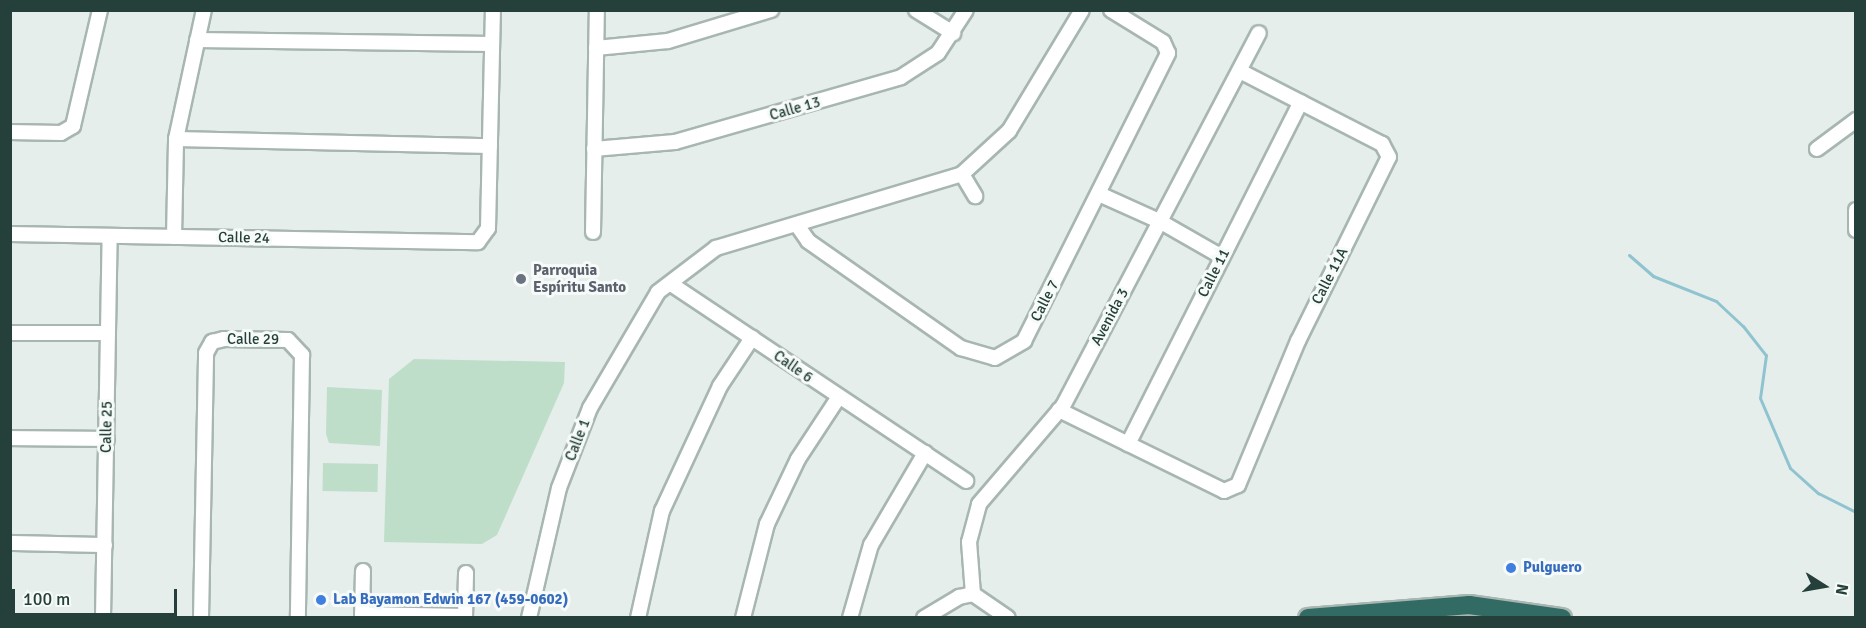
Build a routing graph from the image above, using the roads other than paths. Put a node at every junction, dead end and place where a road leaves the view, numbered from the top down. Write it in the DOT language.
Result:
graph roads {
  1 [pos="100,10"];
  2 [pos="204,10"];
  3 [pos="493,10"];
  4 [pos="597,10"];
  5 [pos="771,10"];
  6 [pos="916,10"];
  7 [pos="966,10"];
  8 [pos="1082,10"];
  9 [pos="1111,10"];
  10 [pos="953,33"];
  11 [pos="1259,33"];
  12 [pos="197,40"];
  13 [pos="492,44"];
  14 [pos="596,48"];
  15 [pos="1240,71"];
  16 [pos="1301,102"];
  17 [pos="1856,120"];
  18 [pos="10,132"];
  19 [pos="176,139"];
  20 [pos="490,146"];
  21 [pos="594,148"];
  22 [pos="1817,149"];
  23 [pos="962,174"];
  24 [pos="1099,194"];
  25 [pos="975,196"];
  26 [pos="1856,210"];
  27 [pos="1161,222"];
  28 [pos="796,225"];
  29 [pos="1856,230"];
  30 [pos="593,232"];
  31 [pos="10,234"];
  32 [pos="110,236"];
  33 [pos="174,237"];
  34 [pos="1222,257"];
  35 [pos="671,284"];
  36 [pos="10,333"];
  37 [pos="108,333"];
  38 [pos="752,338"];
  39 [pos="837,398"];
  40 [pos="1059,410"];
  41 [pos="10,438"];
  42 [pos="106,440"];
  43 [pos="1128,444"];
  44 [pos="924,453"];
  45 [pos="966,481"];
  46 [pos="10,543"];
  47 [pos="105,545"];
  48 [pos="363,572"];
  49 [pos="466,573"];
  50 [pos="973,594"];
  51 [pos="362,616"];
  52 [pos="465,617"];
  53 [pos="104,618"];
  54 [pos="201,618"];
  55 [pos="298,618"];
  56 [pos="529,618"];
  57 [pos="638,618"];
  58 [pos="743,618"];
  59 [pos="850,618"];
  60 [pos="924,618"];
  61 [pos="1008,618"];
  62 [pos="1308,618"];
  63 [pos="1562,618"];
  1 -- 18 [label="street"];
  2 -- 12 [label="street"];
  3 -- 13 [label="street"];
  4 -- 14 [label="street"];
  5 -- 14 [label="street"];
  6 -- 10 [label="street"];
  7 -- 10 [label="street, Calle 13"];
  8 -- 23 [label="street"];
  9 -- 24 [label="street, Calle 7"];
  10 -- 21 [label="street, Calle 13"];
  11 -- 15 [label="street, Avenida 3"];
  12 -- 13 [label="street"];
  12 -- 19 [label="street"];
  13 -- 20 [label="street"];
  14 -- 21 [label="street"];
  15 -- 16 [label="street"];
  15 -- 27 [label="street, Avenida 3"];
  16 -- 34 [label="street, Calle 11"];
  16 -- 43 [label="street, Calle 11A"];
  17 -- 22 [label="street"];
  19 -- 20 [label="street"];
  19 -- 33 [label="street"];
  20 -- 33 [label="street, Calle 24"];
  21 -- 30 [label="street"];
  23 -- 25 [label="street"];
  23 -- 28 [label="street"];
  24 -- 27 [label="street"];
  24 -- 28 [label="street, Calle 7"];
  26 -- 29 [label="street"];
  27 -- 34 [label="street"];
  27 -- 40 [label="street, Avenida 3"];
  28 -- 35 [label="street"];
  31 -- 32 [label="street, Calle 24"];
  32 -- 33 [label="street, Calle 24"];
  32 -- 37 [label="street, Calle 25"];
  34 -- 43 [label="street, Calle 11"];
  35 -- 38 [label="street, Calle 6"];
  35 -- 56 [label="street, Calle 1"];
  36 -- 37 [label="street"];
  37 -- 42 [label="street, Calle 25"];
  38 -- 39 [label="street, Calle 6"];
  38 -- 57 [label="street"];
  39 -- 44 [label="street, Calle 6"];
  39 -- 58 [label="street"];
  40 -- 43 [label="street"];
  40 -- 50 [label="street, Avenida 3"];
  41 -- 42 [label="street"];
  42 -- 47 [label="street, Calle 25"];
  44 -- 45 [label="street, Calle 6"];
  44 -- 59 [label="street"];
  46 -- 47 [label="street"];
  47 -- 53 [label="street, Calle 25"];
  48 -- 51 [label="street"];
  49 -- 52 [label="street"];
  50 -- 60 [label="street"];
  50 -- 61 [label="street"];
  51 -- 52 [label="street"];
  54 -- 55 [label="street, Calle 29"];
  62 -- 63 [label="highway"];
}
